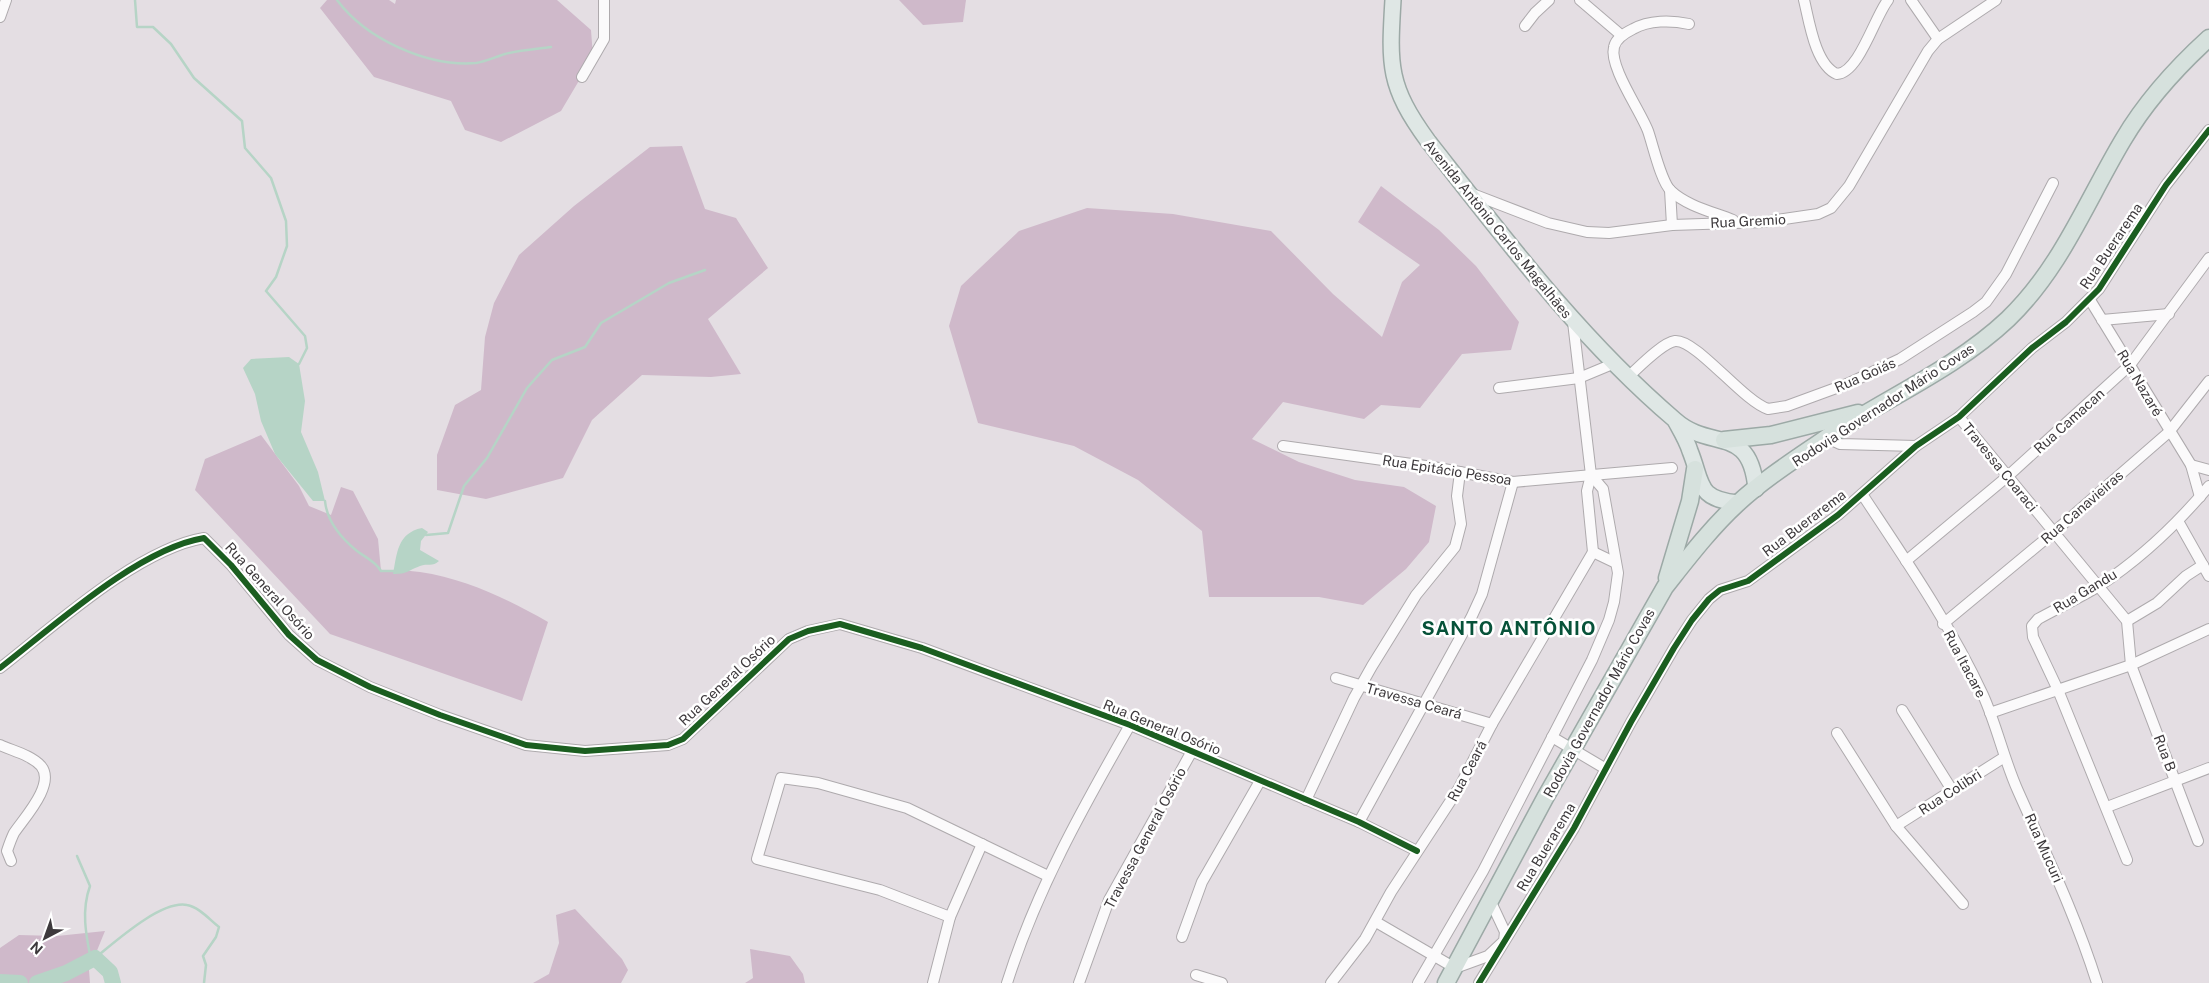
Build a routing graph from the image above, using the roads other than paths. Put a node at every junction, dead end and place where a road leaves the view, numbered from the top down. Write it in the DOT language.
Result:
graph roads {
  1 [pos="6,0"];
  2 [pos="604,0"];
  3 [pos="1393,0"];
  4 [pos="1549,0"];
  5 [pos="1580,0"];
  6 [pos="1804,0"];
  7 [pos="1888,0"];
  8 [pos="1911,0"];
  9 [pos="1996,0"];
  10 [pos="0,17"];
  11 [pos="1689,24"];
  12 [pos="1525,26"];
  13 [pos="1621,35"];
  14 [pos="2209,38"];
  15 [pos="1938,39"];
  16 [pos="582,77"];
  17 [pos="2209,130"];
  18 [pos="2053,183"];
  19 [pos="1670,190"];
  20 [pos="1469,192"];
  21 [pos="1738,222"];
  22 [pos="1672,225"];
  23 [pos="2209,258"];
  24 [pos="2090,300"];
  25 [pos="2169,314"];
  26 [pos="2102,320"];
  27 [pos="1573,322"];
  28 [pos="1615,363"];
  29 [pos="2130,364"];
  30 [pos="1629,376"];
  31 [pos="1579,378"];
  32 [pos="2209,381"];
  33 [pos="1499,388"];
  34 [pos="1873,410"];
  35 [pos="1959,417"];
  36 [pos="1676,422"];
  37 [pos="2169,432"];
  38 [pos="1707,437"];
  39 [pos="1826,438"];
  40 [pos="1724,440"];
  41 [pos="1283,446"];
  42 [pos="1916,446"];
  43 [pos="1691,452"];
  44 [pos="2191,465"];
  45 [pos="1672,468"];
  46 [pos="1695,469"];
  47 [pos="2209,470"];
  48 [pos="1460,472"];
  49 [pos="1591,475"];
  50 [pos="2008,476"];
  51 [pos="1513,482"];
  52 [pos="2209,486"];
  53 [pos="1756,489"];
  54 [pos="1862,494"];
  55 [pos="2200,497"];
  56 [pos="1738,503"];
  57 [pos="2178,521"];
  58 [pos="2054,532"];
  59 [pos="1593,552"];
  60 [pos="1906,561"];
  61 [pos="1616,563"];
  62 [pos="2203,565"];
  63 [pos="2209,576"];
  64 [pos="2098,586"];
  65 [pos="1665,587"];
  66 [pos="2127,621"];
  67 [pos="1944,624"];
  68 [pos="2209,629"];
  69 [pos="2131,665"];
  70 [pos="0,668"];
  71 [pos="1336,678"];
  72 [pos="1361,685"];
  73 [pos="2058,690"];
  74 [pos="1424,704"];
  75 [pos="1902,710"];
  76 [pos="1990,713"];
  77 [pos="1492,724"];
  78 [pos="1130,725"];
  79 [pos="1837,733"];
  80 [pos="1552,737"];
  81 [pos="0,745"];
  82 [pos="1573,750"];
  83 [pos="1192,751"];
  84 [pos="2004,758"];
  85 [pos="2209,768"];
  86 [pos="1606,769"];
  87 [pos="1260,781"];
  88 [pos="2176,781"];
  89 [pos="1952,790"];
  90 [pos="1306,800"];
  91 [pos="2107,807"];
  92 [pos="1359,822"];
  93 [pos="1896,826"];
  94 [pos="2198,841"];
  95 [pos="982,844"];
  96 [pos="1417,851"];
  97 [pos="2127,860"];
  98 [pos="11,861"];
  99 [pos="1048,876"];
  100 [pos="1490,900"];
  101 [pos="1963,904"];
  102 [pos="950,917"];
  103 [pos="1376,922"];
  104 [pos="1182,937"];
  105 [pos="1504,942"];
  106 [pos="1434,956"];
  107 [pos="1455,968"];
  108 [pos="1196,975"];
  109 [pos="933,983"];
  110 [pos="1007,983"];
  111 [pos="1079,983"];
  112 [pos="1222,983"];
  113 [pos="1331,983"];
  114 [pos="1418,983"];
  115 [pos="1446,983"];
  116 [pos="1479,983"];
  117 [pos="2096,983"];
  1 -- 10 [label="street"];
  2 -- 16 [label="street"];
  3 -- 20 [label="main road, Avenida Antônio Carlos Magalhães"];
  4 -- 12 [label="street"];
  5 -- 13 [label="street"];
  6 -- 7 [label="street"];
  8 -- 15 [label="street"];
  9 -- 15 [label="street, Rua Gremio"];
  11 -- 13 [label="street"];
  13 -- 19 [label="street"];
  14 -- 34 [label="highway, Rodovia Governador Mário Covas"];
  15 -- 21 [label="street, Rua Gremio"];
  17 -- 24 [label="street, Rua Buerarema"];
  18 -- 30 [label="street, Rua Goiás"];
  19 -- 21 [label="street"];
  19 -- 22 [label="street"];
  20 -- 22 [label="street, Rua Gremio"];
  20 -- 27 [label="main road, Avenida Antônio Carlos Magalhães"];
  21 -- 22 [label="street, Rua Gremio"];
  23 -- 25 [label="street, Rua Camacan"];
  24 -- 26 [label="street, Rua Nazaré"];
  24 -- 35 [label="street, Rua Buerarema"];
  25 -- 26 [label="street"];
  25 -- 29 [label="street, Rua Camacan"];
  26 -- 29 [label="street, Rua Nazaré"];
  27 -- 28 [label="main road, Avenida Antônio Carlos Magalhães"];
  27 -- 31 [label="street"];
  28 -- 30 [label="main road, Avenida Antônio Carlos Magalhães"];
  28 -- 31 [label="street"];
  29 -- 37 [label="street, Rua Nazaré"];
  29 -- 50 [label="street, Rua Camacan"];
  30 -- 36 [label="main road, Avenida Antônio Carlos Magalhães"];
  31 -- 33 [label="street"];
  31 -- 49 [label="street"];
  32 -- 37 [label="street, Rua Canavieiras"];
  34 -- 39 [label="highway, Rodovia Governador Mário Covas"];
  34 -- 40 [label="highway"];
  35 -- 42 [label="street, Rua Buerarema"];
  35 -- 50 [label="street, Travessa Coaraci"];
  36 -- 38 [label="main road"];
  36 -- 43 [label="main road"];
  37 -- 44 [label="street, Rua Nazaré"];
  37 -- 58 [label="street, Rua Canavieiras"];
  38 -- 40 [label="main road"];
  38 -- 43 [label="main road"];
  39 -- 42 [label="street"];
  39 -- 53 [label="highway, Rodovia Governador Mário Covas"];
  40 -- 53 [label="main road"];
  41 -- 48 [label="street, Rua Epitácio Pessoa"];
  42 -- 54 [label="street, Rua Buerarema"];
  43 -- 46 [label="main road"];
  44 -- 47 [label="street"];
  44 -- 55 [label="street, Rua Nazaré"];
  45 -- 49 [label="street, Rua Epitácio Pessoa"];
  46 -- 56 [label="main road"];
  46 -- 65 [label="highway"];
  48 -- 51 [label="street, Rua Epitácio Pessoa"];
  48 -- 72 [label="street"];
  49 -- 51 [label="street, Rua Epitácio Pessoa"];
  49 -- 59 [label="street"];
  49 -- 61 [label="street"];
  50 -- 58 [label="street, Travessa Coaraci"];
  50 -- 60 [label="street, Rua Camacan"];
  51 -- 74 [label="street"];
  52 -- 55 [label="street, Rua Gandu"];
  53 -- 56 [label="highway, Rodovia Governador Mário Covas"];
  54 -- 60 [label="street, Rua Itacare"];
  54 -- 86 [label="street, Rua Buerarema"];
  55 -- 57 [label="street, Rua Gandu"];
  56 -- 65 [label="highway, Rodovia Governador Mário Covas"];
  57 -- 62 [label="street"];
  57 -- 64 [label="street, Rua Gandu"];
  58 -- 64 [label="street, Travessa Coaraci"];
  58 -- 67 [label="street, Rua Canavieiras"];
  59 -- 61 [label="street"];
  59 -- 77 [label="street, Rua Ceará"];
  60 -- 67 [label="street, Rua Itacare"];
  61 -- 80 [label="street"];
  62 -- 63 [label="street"];
  62 -- 66 [label="street"];
  64 -- 66 [label="street, Travessa Coaraci"];
  64 -- 73 [label="street, Rua Gandu"];
  65 -- 82 [label="highway, Rodovia Governador Mário Covas"];
  66 -- 69 [label="street"];
  67 -- 76 [label="street, Rua Itacare"];
  68 -- 69 [label="street, Rua Itacare"];
  69 -- 73 [label="street, Rua Itacare"];
  69 -- 88 [label="street, Rua B"];
  70 -- 78 [label="street, Rua General Osório"];
  71 -- 72 [label="street, Travessa Ceará"];
  72 -- 74 [label="street, Travessa Ceará"];
  72 -- 90 [label="street"];
  73 -- 76 [label="street, Rua Itacare"];
  73 -- 91 [label="street"];
  74 -- 77 [label="street, Travessa Ceará"];
  74 -- 92 [label="street"];
  75 -- 89 [label="street"];
  76 -- 84 [label="street, Rua Mucuri"];
  77 -- 96 [label="street, Rua Ceará"];
  78 -- 83 [label="street, Rua General Osório"];
  78 -- 99 [label="street"];
  79 -- 93 [label="street"];
  80 -- 82 [label="street"];
  80 -- 106 [label="street"];
  81 -- 98 [label="street"];
  82 -- 86 [label="street"];
  82 -- 100 [label="highway, Rodovia Governador Mário Covas"];
  83 -- 87 [label="street, Rua General Osório"];
  83 -- 111 [label="street, Travessa General Osório"];
  84 -- 89 [label="street, Rua Colibri"];
  84 -- 117 [label="street, Rua Mucuri"];
  85 -- 88 [label="street"];
  86 -- 105 [label="street, Rua Buerarema"];
  87 -- 90 [label="street, Rua General Osório"];
  87 -- 104 [label="street"];
  88 -- 91 [label="street"];
  88 -- 94 [label="street, Rua B"];
  89 -- 93 [label="street, Rua Colibri"];
  90 -- 92 [label="street, Rua General Osório"];
  91 -- 97 [label="street"];
  92 -- 96 [label="street, Rua General Osório"];
  93 -- 101 [label="street"];
  95 -- 99 [label="street"];
  95 -- 102 [label="street"];
  95 -- 102 [label="street"];
  96 -- 103 [label="street, Rua Ceará"];
  99 -- 110 [label="street"];
  100 -- 105 [label="street"];
  100 -- 107 [label="highway, Rodovia Governador Mário Covas"];
  102 -- 109 [label="street"];
  103 -- 106 [label="street"];
  103 -- 113 [label="street, Rua Ceará"];
  105 -- 107 [label="street"];
  105 -- 116 [label="street, Rua Buerarema"];
  106 -- 107 [label="street"];
  106 -- 114 [label="street"];
  107 -- 115 [label="highway, Rodovia Governador Mário Covas"];
  108 -- 112 [label="street"];
}
